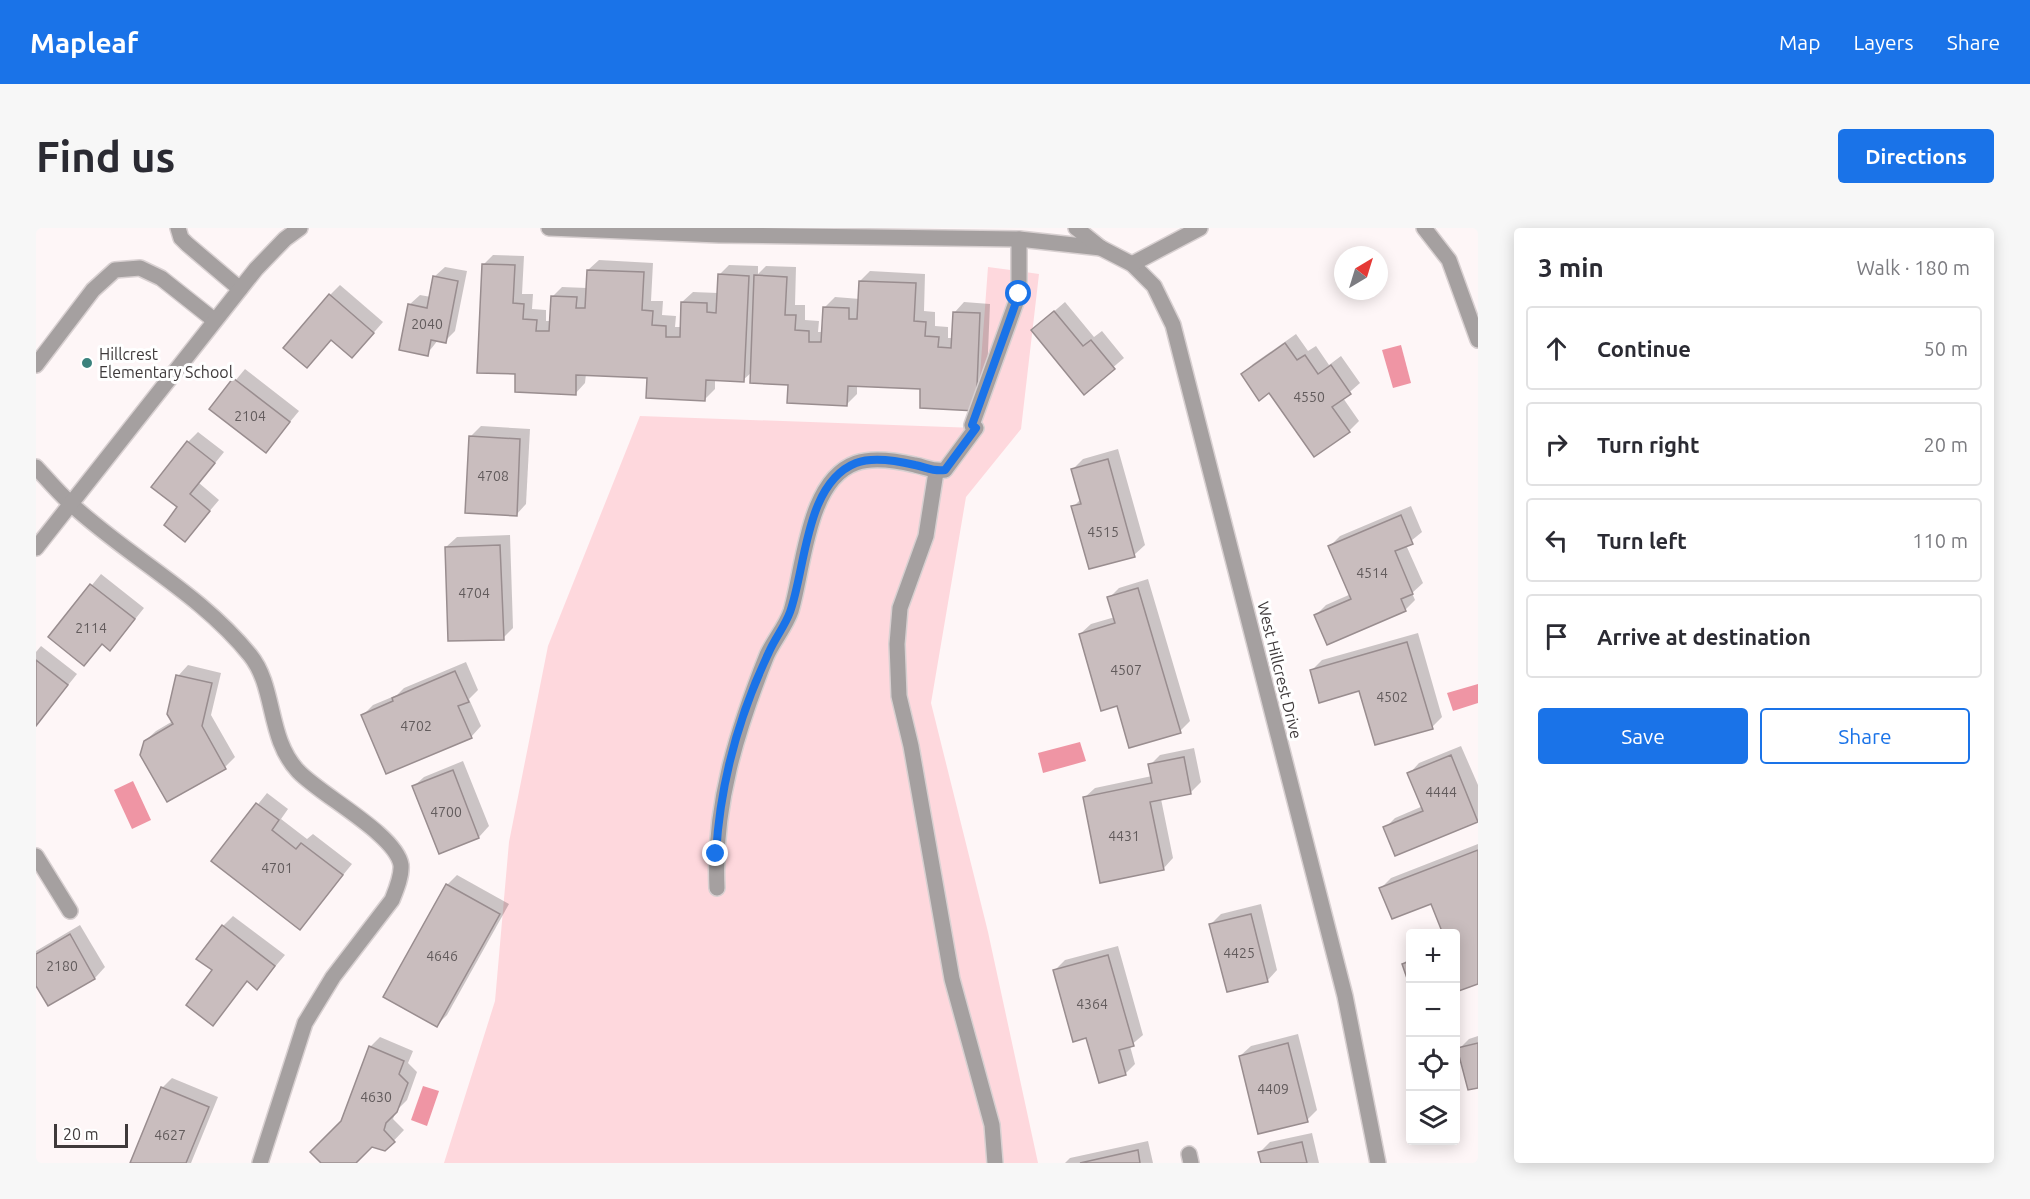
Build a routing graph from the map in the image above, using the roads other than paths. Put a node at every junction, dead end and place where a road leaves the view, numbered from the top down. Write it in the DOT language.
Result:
graph roads {
  1 [pos="178,228"];
  2 [pos="300,228"];
  3 [pos="549,228"];
  4 [pos="1076,228"];
  5 [pos="1424,228"];
  6 [pos="1196,230"];
  7 [pos="717,231"];
  8 [pos="903,233"];
  9 [pos="1019,239"];
  10 [pos="1101,248"];
  11 [pos="1132,264"];
  12 [pos="240,289"];
  13 [pos="214,320"];
  14 [pos="1478,340"];
  15 [pos="36,364"];
  16 [pos="36,467"];
  17 [pos="936,472"];
  18 [pos="71,503"];
  19 [pos="36,548"];
  20 [pos="36,856"];
  21 [pos="717,888"];
  22 [pos="70,911"];
  23 [pos="260,1163"];
  24 [pos="995,1163"];
  25 [pos="1378,1163"];
  1 -- 12 [label="street"];
  2 -- 12 [label="street"];
  3 -- 7 [label="street"];
  4 -- 10 [label="street, West Hillcrest Drive"];
  5 -- 14 [label="street"];
  6 -- 11 [label="street"];
  7 -- 8 [label="street"];
  8 -- 9 [label="street"];
  9 -- 10 [label="street"];
  9 -- 17 [label="street"];
  10 -- 11 [label="street, West Hillcrest Drive"];
  11 -- 25 [label="street, West Hillcrest Drive"];
  12 -- 13 [label="street"];
  13 -- 15 [label="street"];
  13 -- 18 [label="street"];
  16 -- 18 [label="street"];
  17 -- 21 [label="street"];
  17 -- 24 [label="street"];
  18 -- 19 [label="street"];
  18 -- 23 [label="street"];
  20 -- 22 [label="street"];
}
